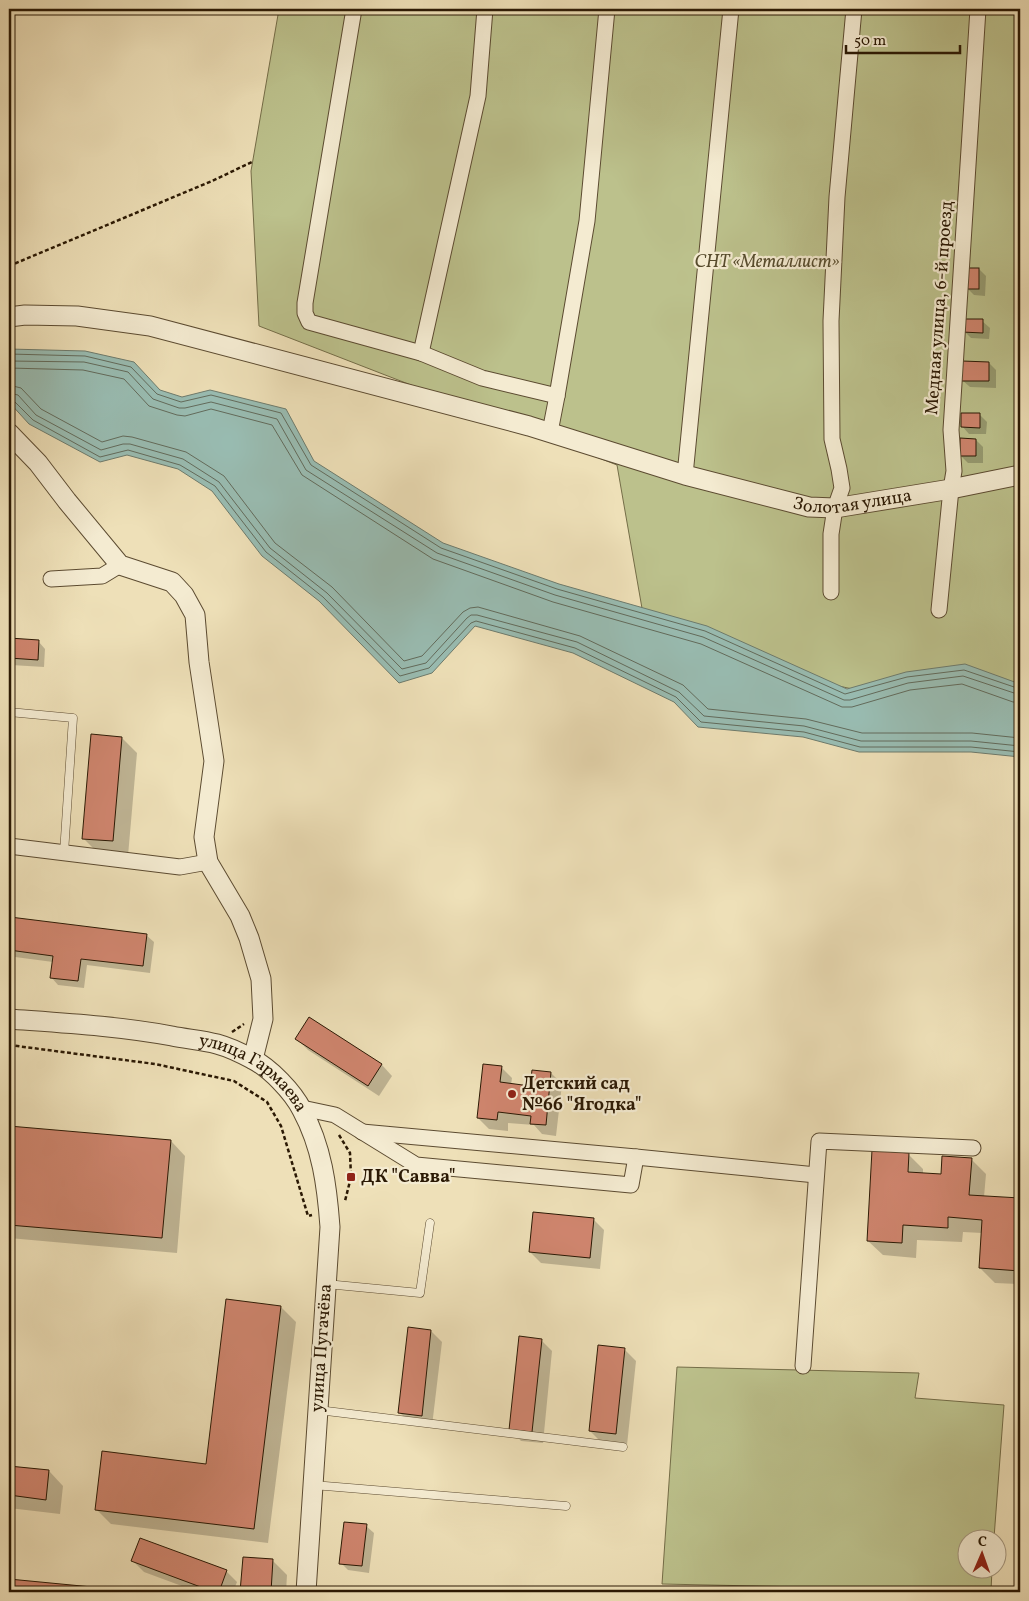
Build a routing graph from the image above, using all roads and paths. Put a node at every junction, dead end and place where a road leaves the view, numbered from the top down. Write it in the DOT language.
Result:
graph roads {
  1 [pos="354,9"];
  2 [pos="485,9"];
  3 [pos="607,9"];
  4 [pos="731,9"];
  5 [pos="854,9"];
  6 [pos="978,9"];
  7 [pos="252,162"];
  8 [pos="9,266"];
  9 [pos="9,317"];
  10 [pos="421,353"];
  11 [pos="557,396"];
  12 [pos="550,432"];
  13 [pos="9,433"];
  14 [pos="685,474"];
  15 [pos="1020,475"];
  16 [pos="951,489"];
  17 [pos="835,508"];
  18 [pos="120,565"];
  19 [pos="51,578"];
  20 [pos="831,592"];
  21 [pos="939,610"];
  22 [pos="9,712"];
  23 [pos="9,846"];
  24 [pos="64,852"];
  25 [pos="208,862"];
  26 [pos="263,1010"];
  27 [pos="9,1018"];
  28 [pos="228,1035"];
  29 [pos="9,1045"];
  30 [pos="254,1060"];
  31 [pos="302,1108"];
  32 [pos="325,1113"];
  33 [pos="362,1132"];
  34 [pos="972,1148"];
  35 [pos="636,1157"];
  36 [pos="816,1175"];
  37 [pos="329,1213"];
  38 [pos="430,1222"];
  39 [pos="326,1284"];
  40 [pos="803,1366"];
  41 [pos="318,1410"];
  42 [pos="623,1447"];
  43 [pos="313,1485"];
  44 [pos="566,1506"];
  45 [pos="306,1592"];
  1 -- 10 [label="street"];
  2 -- 10 [label="street"];
  3 -- 11 [label="street"];
  4 -- 14 [label="street"];
  5 -- 17 [label="street"];
  6 -- 16 [label="street, Медная улица, 6-й проезд"];
  7 -- 8 [label="path"];
  9 -- 12 [label="street, Золотая улица"];
  10 -- 11 [label="street"];
  11 -- 12 [label="street"];
  12 -- 14 [label="street, Золотая улица"];
  13 -- 18 [label="street"];
  14 -- 17 [label="street, Золотая улица"];
  15 -- 16 [label="street, Золотая улица"];
  16 -- 17 [label="street, Золотая улица"];
  16 -- 21 [label="street, Медная улица, 6-й проезд"];
  17 -- 20 [label="street"];
  18 -- 19 [label="street"];
  18 -- 25 [label="street"];
  22 -- 24 [label="lane"];
  23 -- 24 [label="street"];
  24 -- 25 [label="street"];
  25 -- 26 [label="street"];
  26 -- 28 [label="path"];
  26 -- 30 [label="street"];
  27 -- 30 [label="street, улица Гармаева"];
  29 -- 37 [label="path"];
  30 -- 31 [label="street, улица Гармаева"];
  31 -- 32 [label="street, улица Гармаева"];
  31 -- 37 [label="street, улица Пугачёва"];
  32 -- 33 [label="street, улица Гармаева"];
  32 -- 37 [label="path"];
  33 -- 35 [label="street"];
  33 -- 35 [label="street, улица Гармаева"];
  34 -- 36 [label="street"];
  35 -- 36 [label="street"];
  36 -- 40 [label="street"];
  37 -- 39 [label="street, улица Пугачёва"];
  38 -- 39 [label="lane"];
  39 -- 41 [label="street, улица Пугачёва"];
  41 -- 42 [label="lane"];
  41 -- 43 [label="street, улица Пугачёва"];
  43 -- 44 [label="lane"];
  43 -- 45 [label="street, улица Пугачёва"];
}
